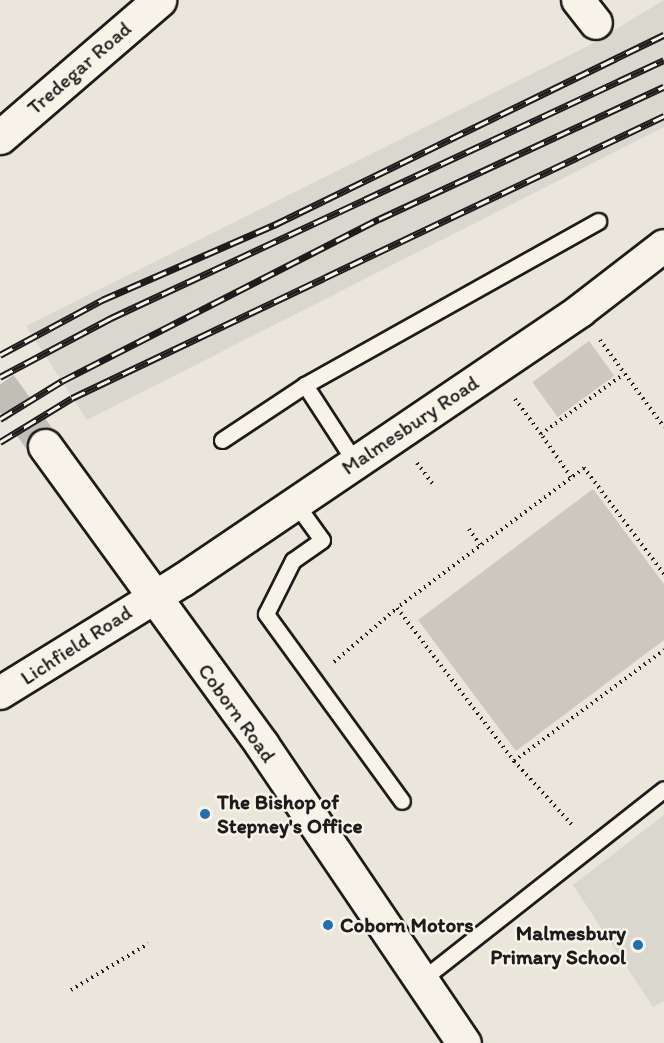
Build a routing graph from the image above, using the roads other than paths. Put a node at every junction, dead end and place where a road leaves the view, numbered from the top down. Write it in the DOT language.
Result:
graph roads {
  1 [pos="159,0"];
  2 [pos="0,137"];
  3 [pos="598,221"];
  4 [pos="664,246"];
  5 [pos="305,386"];
  6 [pos="222,440"];
  7 [pos="45,447"];
  8 [pos="355,462"];
  9 [pos="296,504"];
  10 [pos="151,596"];
  11 [pos="0,693"];
  12 [pos="664,789"];
  13 [pos="402,801"];
  14 [pos="424,978"];
  15 [pos="464,1043"];
  1 -- 2 [label="street, Tredegar Road"];
  3 -- 5 [label="lane"];
  4 -- 8 [label="street, Malmesbury Road"];
  5 -- 6 [label="lane"];
  5 -- 8 [label="lane"];
  7 -- 10 [label="street, Coborn Road"];
  8 -- 9 [label="street, Malmesbury Road"];
  9 -- 10 [label="street, Malmesbury Road"];
  9 -- 13 [label="lane"];
  10 -- 11 [label="street, Lichfield Road"];
  10 -- 14 [label="street, Coborn Road"];
  12 -- 14 [label="lane"];
  14 -- 15 [label="street, Coborn Road"];
}
